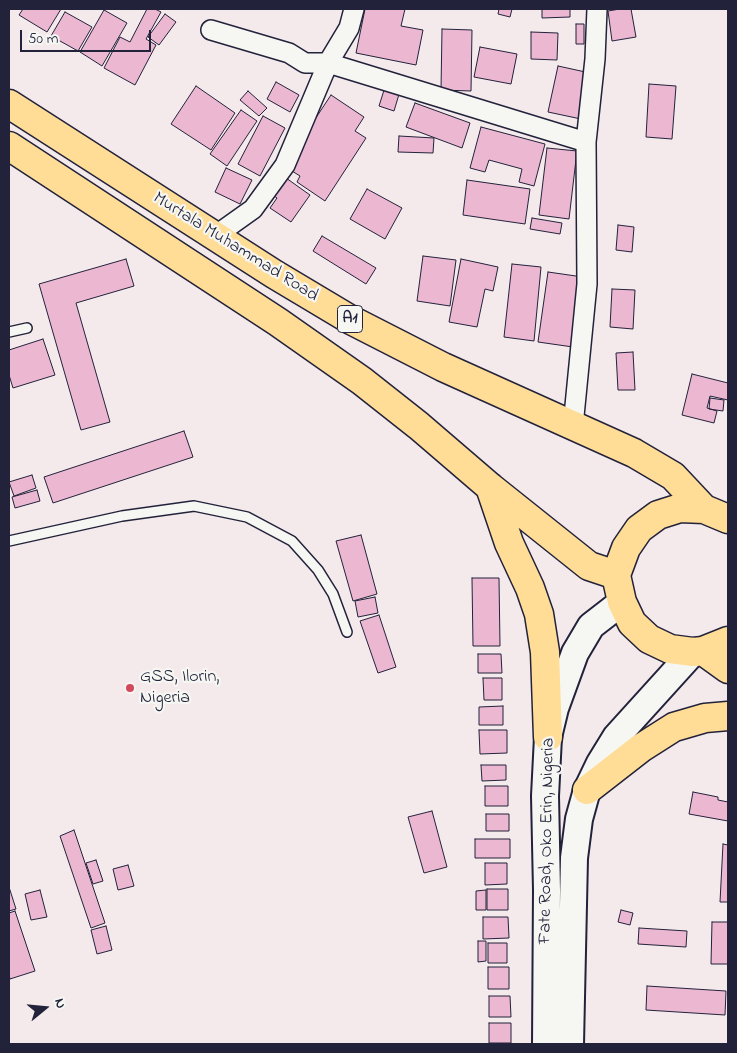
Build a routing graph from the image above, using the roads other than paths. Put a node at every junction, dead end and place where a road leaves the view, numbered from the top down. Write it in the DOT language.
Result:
graph roads {
  1 [pos="354,9"];
  2 [pos="597,9"];
  3 [pos="212,30"];
  4 [pos="328,63"];
  5 [pos="9,104"];
  6 [pos="586,142"];
  7 [pos="9,146"];
  8 [pos="215,236"];
  9 [pos="27,328"];
  10 [pos="9,332"];
  11 [pos="573,426"];
  12 [pos="490,487"];
  13 [pos="716,514"];
  14 [pos="9,542"];
  15 [pos="616,575"];
  16 [pos="622,602"];
  17 [pos="348,632"];
  18 [pos="728,641"];
  19 [pos="698,652"];
  20 [pos="728,670"];
  21 [pos="728,716"];
  22 [pos="548,737"];
  23 [pos="587,790"];
  24 [pos="546,1044"];
  25 [pos="570,1044"];
  1 -- 4 [label="street"];
  2 -- 6 [label="street"];
  3 -- 4 [label="street"];
  4 -- 6 [label="street"];
  4 -- 8 [label="street"];
  5 -- 8 [label="highway, Murtala Muhammad Road / A1"];
  6 -- 11 [label="street"];
  7 -- 12 [label="highway, Murtala Muhammad Road / A1"];
  8 -- 11 [label="highway, Murtala Muhammad Road / A1"];
  9 -- 10 [label="lane"];
  11 -- 13 [label="highway, Murtala Muhammad Road / A1"];
  12 -- 15 [label="highway, Murtala Muhammad Road / A1"];
  12 -- 22 [label="highway"];
  13 -- 15 [label="highway"];
  14 -- 17 [label="lane"];
  15 -- 16 [label="highway"];
  16 -- 19 [label="highway"];
  16 -- 22 [label="street, Fate Road, Oko Erin, Nigeria"];
  18 -- 19 [label="highway"];
  19 -- 20 [label="highway"];
  19 -- 23 [label="street, Fate Road, Oko Erin, Nigeria"];
  21 -- 23 [label="highway"];
  22 -- 24 [label="street, Fate Road, Oko Erin, Nigeria"];
  23 -- 25 [label="street, Fate Road, Oko Erin, Nigeria"];
}
